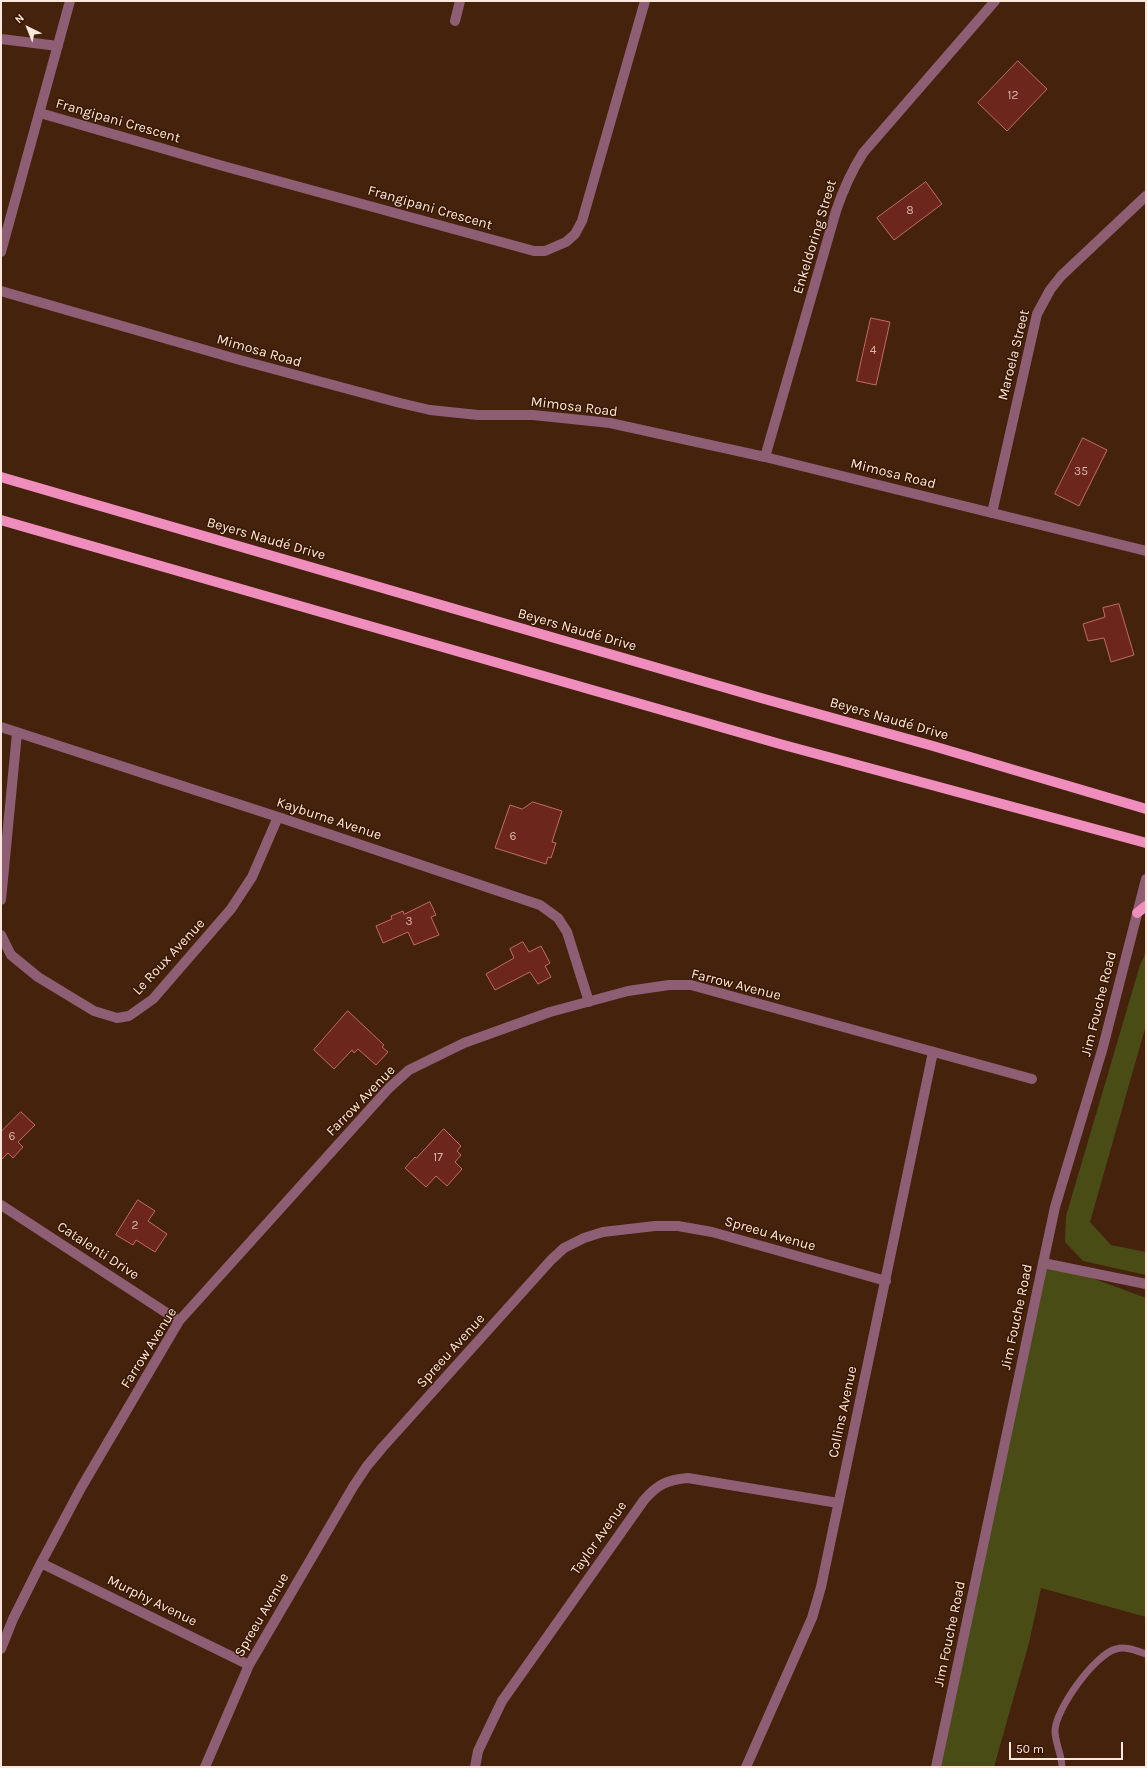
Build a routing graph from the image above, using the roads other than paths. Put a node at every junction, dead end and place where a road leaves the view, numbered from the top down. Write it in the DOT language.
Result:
graph roads {
  1 [pos="70,1"];
  2 [pos="460,1"];
  3 [pos="645,1"];
  4 [pos="995,1"];
  5 [pos="455,21"];
  6 [pos="1,39"];
  7 [pos="58,46"];
  8 [pos="40,113"];
  9 [pos="1146,196"];
  10 [pos="1,252"];
  11 [pos="1,291"];
  12 [pos="765,457"];
  13 [pos="1,477"];
  14 [pos="992,514"];
  15 [pos="1,520"];
  16 [pos="1146,551"];
  17 [pos="1,727"];
  18 [pos="17,733"];
  19 [pos="1146,809"];
  20 [pos="278,817"];
  21 [pos="1146,843"];
  22 [pos="1146,879"];
  23 [pos="1,900"];
  24 [pos="1146,906"];
  25 [pos="1136,913"];
  26 [pos="1,935"];
  27 [pos="589,1002"];
  28 [pos="933,1052"];
  29 [pos="1032,1079"];
  30 [pos="1,1205"];
  31 [pos="1043,1263"];
  32 [pos="886,1281"];
  33 [pos="1146,1284"];
  34 [pos="179,1321"];
  35 [pos="838,1503"];
  36 [pos="41,1563"];
  37 [pos="1,1649"];
  38 [pos="1146,1654"];
  39 [pos="249,1665"];
  40 [pos="205,1767"];
  41 [pos="475,1767"];
  42 [pos="746,1767"];
  43 [pos="936,1767"];
  44 [pos="1062,1767"];
  1 -- 7 [label="street, Frangipani Crescent"];
  2 -- 5 [label="street"];
  3 -- 8 [label="street, Frangipani Crescent"];
  4 -- 12 [label="street, Enkeldoring Street"];
  6 -- 7 [label="street"];
  7 -- 8 [label="street, Frangipani Crescent"];
  8 -- 10 [label="street, Frangipani Crescent"];
  9 -- 14 [label="street, Maroela Street"];
  11 -- 12 [label="street, Mimosa Road"];
  12 -- 14 [label="street, Mimosa Road"];
  13 -- 19 [label="main road, Beyers Naudé Drive"];
  14 -- 16 [label="street, Mimosa Road"];
  15 -- 21 [label="main road"];
  17 -- 18 [label="street, Kayburne Avenue"];
  18 -- 20 [label="street, Kayburne Avenue"];
  18 -- 23 [label="street"];
  20 -- 26 [label="street, Le Roux Avenue"];
  20 -- 27 [label="street, Kayburne Avenue"];
  22 -- 25 [label="street, Jim Fouche Road"];
  24 -- 25 [label="main road"];
  25 -- 31 [label="street, Jim Fouche Road"];
  27 -- 28 [label="street, Farrow Avenue"];
  27 -- 34 [label="street, Farrow Avenue"];
  28 -- 29 [label="street, Farrow Avenue"];
  28 -- 32 [label="street, Collins Avenue"];
  30 -- 34 [label="street, Catalenti Drive"];
  31 -- 33 [label="street"];
  31 -- 43 [label="street, Jim Fouche Road"];
  32 -- 35 [label="street, Collins Avenue"];
  32 -- 39 [label="street, Spreeu Avenue"];
  34 -- 36 [label="street, Farrow Avenue"];
  35 -- 41 [label="street, Taylor Avenue"];
  35 -- 42 [label="street, Collins Avenue"];
  36 -- 37 [label="street, Farrow Avenue"];
  36 -- 39 [label="street, Murphy Avenue"];
  38 -- 44 [label="lane"];
  39 -- 40 [label="street, Spreeu Avenue"];
}
